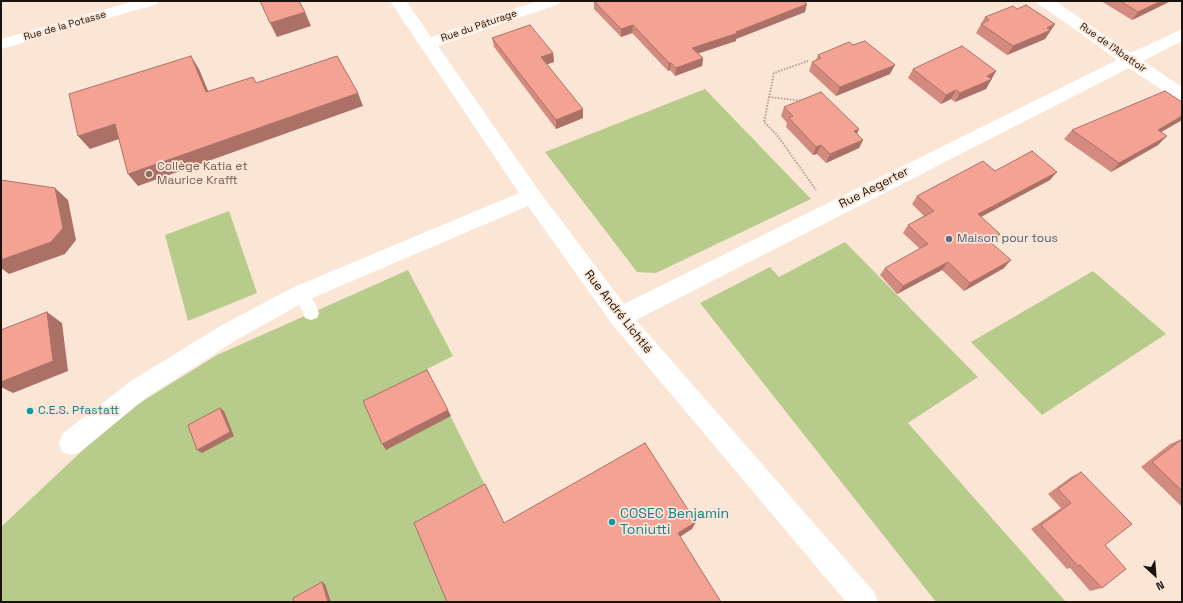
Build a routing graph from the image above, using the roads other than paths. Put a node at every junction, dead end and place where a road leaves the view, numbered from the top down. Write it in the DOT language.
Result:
graph roads {
  1 [pos="151,1"];
  2 [pos="398,1"];
  3 [pos="553,1"];
  4 [pos="1044,1"];
  5 [pos="1182,34"];
  6 [pos="1,44"];
  7 [pos="428,44"];
  8 [pos="1129,60"];
  9 [pos="1182,94"];
  10 [pos="532,196"];
  11 [pos="302,293"];
  12 [pos="311,313"];
  13 [pos="620,317"];
  14 [pos="71,444"];
  15 [pos="864,602"];
  1 -- 6 [label="street, Rue de la Potasse"];
  2 -- 7 [label="street, Rue André Lichtlé"];
  3 -- 7 [label="street, Rue du Pâturage"];
  4 -- 8 [label="street, Rue de l'Abattoir"];
  5 -- 8 [label="street, Rue Aegerter"];
  7 -- 10 [label="street, Rue André Lichtlé"];
  8 -- 9 [label="street, Rue de l'Abattoir"];
  8 -- 13 [label="street, Rue Aegerter"];
  10 -- 11 [label="street"];
  10 -- 13 [label="street, Rue André Lichtlé"];
  11 -- 12 [label="lane"];
  11 -- 14 [label="street"];
  13 -- 15 [label="street, Rue André Lichtlé"];
}
